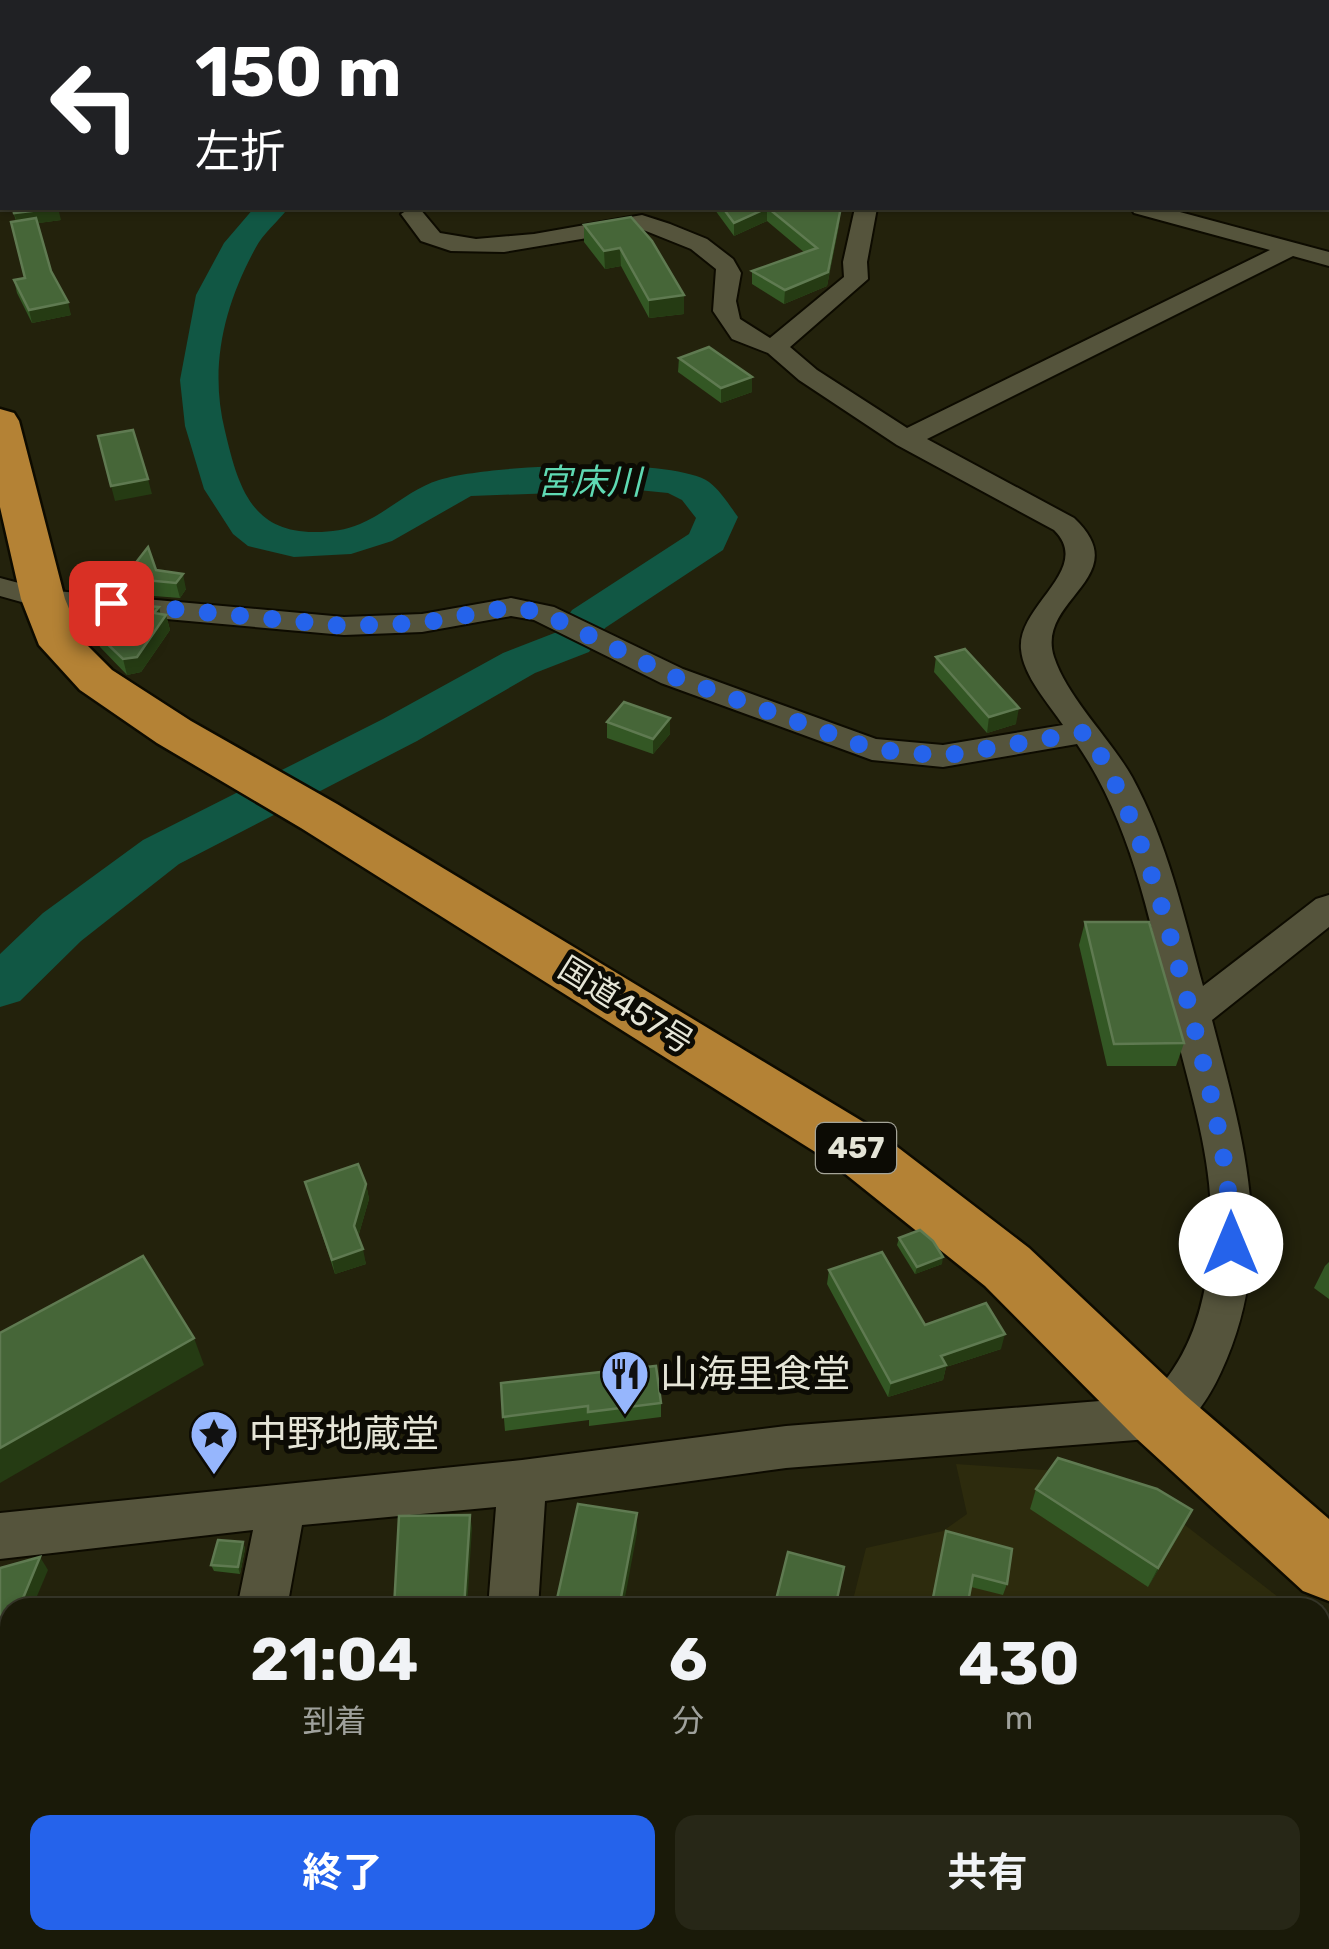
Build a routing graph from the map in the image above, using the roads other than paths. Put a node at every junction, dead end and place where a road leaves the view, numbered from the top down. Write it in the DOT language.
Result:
graph roads {
  1 [pos="866,210"];
  2 [pos="1150,210"];
  3 [pos="412,214"];
  4 [pos="1294,247"];
  5 [pos="1329,259"];
  6 [pos="776,348"];
  7 [pos="0,421"];
  8 [pos="906,439"];
  9 [pos="0,587"];
  10 [pos="43,599"];
  11 [pos="1087,732"];
  12 [pos="1329,908"];
  13 [pos="1191,1015"];
  14 [pos="1161,1417"];
  15 [pos="522,1482"];
  16 [pos="282,1505"];
  17 [pos="0,1536"];
  18 [pos="1329,1566"];
  19 [pos="264,1598"];
  20 [pos="515,1598"];
  1 -- 6 [label="street"];
  2 -- 4 [label="street"];
  3 -- 6 [label="street"];
  4 -- 5 [label="street"];
  4 -- 8 [label="street"];
  6 -- 8 [label="street"];
  7 -- 10 [label="highway, 国道457号 / 457"];
  8 -- 11 [label="street"];
  9 -- 10 [label="street"];
  10 -- 11 [label="street"];
  10 -- 14 [label="highway, 国道457号 / 457"];
  11 -- 13 [label="street"];
  12 -- 13 [label="street"];
  13 -- 14 [label="street"];
  14 -- 15 [label="street"];
  14 -- 18 [label="highway, 国道457号 / 457"];
  15 -- 16 [label="street"];
  15 -- 20 [label="street"];
  16 -- 17 [label="street"];
  16 -- 19 [label="street"];
}
